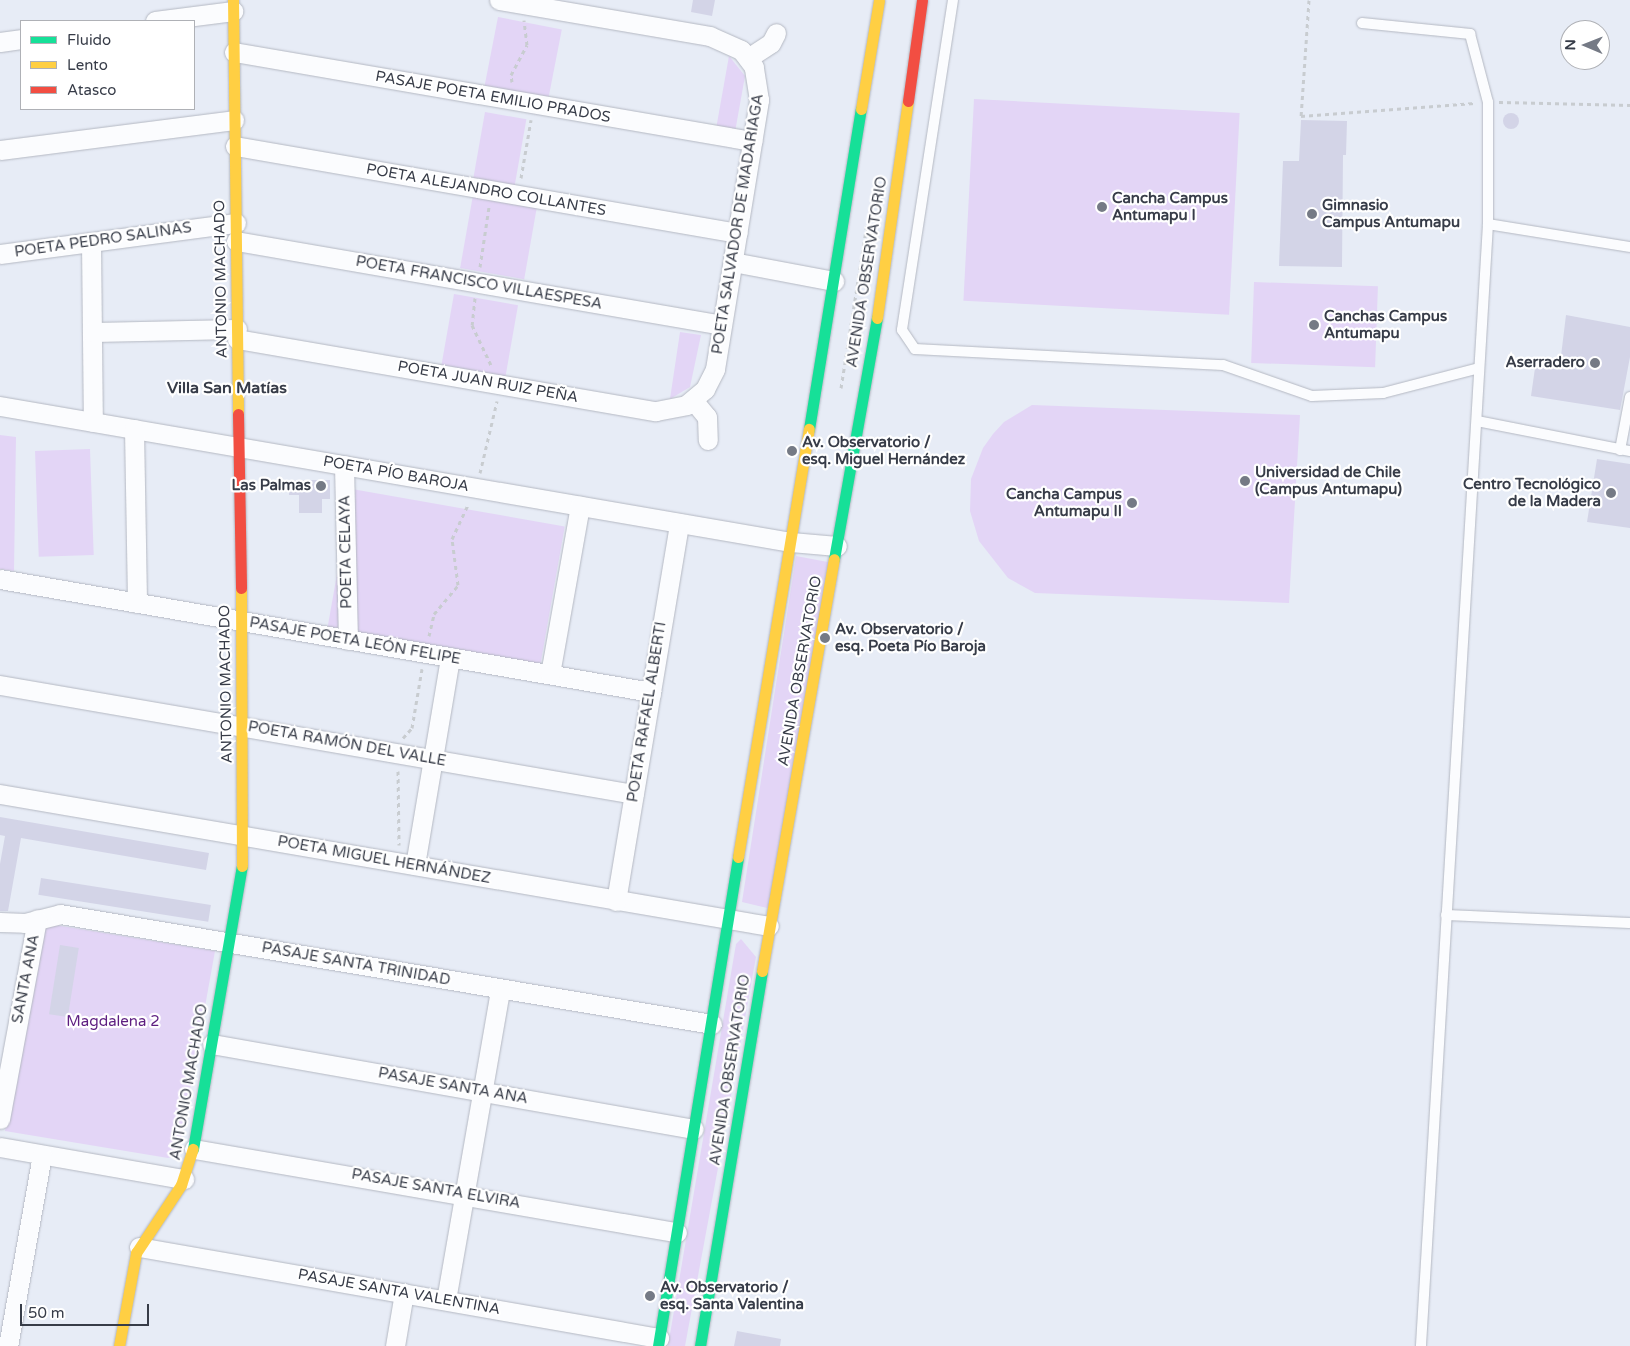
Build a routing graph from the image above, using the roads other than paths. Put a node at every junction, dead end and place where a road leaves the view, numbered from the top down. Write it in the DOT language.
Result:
graph roads {
  1 [pos="499,0"];
  2 [pos="879,0"];
  3 [pos="922,0"];
  4 [pos="953,0"];
  5 [pos="233,5"];
  6 [pos="159,20"];
  7 [pos="1362,23"];
  8 [pos="776,33"];
  9 [pos="20,39"];
  10 [pos="0,42"];
  11 [pos="234,52"];
  12 [pos="748,58"];
  13 [pos="234,120"];
  14 [pos="752,141"];
  15 [pos="235,146"];
  16 [pos="0,150"];
  17 [pos="1488,224"];
  18 [pos="236,232"];
  19 [pos="738,233"];
  20 [pos="91,242"];
  21 [pos="1630,247"];
  22 [pos="0,254"];
  23 [pos="733,262"];
  24 [pos="834,281"];
  25 [pos="722,325"];
  26 [pos="92,332"];
  27 [pos="237,334"];
  28 [pos="1479,368"];
  29 [pos="1630,398"];
  30 [pos="694,400"];
  31 [pos="0,406"];
  32 [pos="1477,421"];
  33 [pos="93,422"];
  34 [pos="134,429"];
  35 [pos="708,440"];
  36 [pos="238,447"];
  37 [pos="1625,450"];
  38 [pos="344,465"];
  39 [pos="580,506"];
  40 [pos="679,523"];
  41 [pos="791,542"];
  42 [pos="837,552"];
  43 [pos="0,579"];
  44 [pos="137,603"];
  45 [pos="240,621"];
  46 [pos="348,640"];
  47 [pos="450,657"];
  48 [pos="550,674"];
  49 [pos="0,685"];
  50 [pos="651,692"];
  51 [pos="241,725"];
  52 [pos="432,759"];
  53 [pos="0,794"];
  54 [pos="634,794"];
  55 [pos="244,835"];
  56 [pos="406,864"];
  57 [pos="616,901"];
  58 [pos="1446,915"];
  59 [pos="37,919"];
  60 [pos="729,920"];
  61 [pos="0,922"];
  62 [pos="1630,923"];
  63 [pos="769,926"];
  64 [pos="229,943"];
  65 [pos="500,989"];
  66 [pos="712,1024"];
  67 [pos="8,1037"];
  68 [pos="212,1044"];
  69 [pos="484,1090"];
  70 [pos="0,1119"];
  71 [pos="694,1129"];
  72 [pos="0,1148"];
  73 [pos="194,1149"];
  74 [pos="42,1155"];
  75 [pos="184,1179"];
  76 [pos="465,1193"];
  77 [pos="677,1232"];
  78 [pos="139,1247"];
  79 [pos="404,1293"];
  80 [pos="446,1300"];
  81 [pos="659,1342"];
  82 [pos="8,1346"];
  83 [pos="120,1346"];
  84 [pos="395,1346"];
  85 [pos="700,1346"];
  86 [pos="1421,1346"];
  1 -- 12 [label="street"];
  2 -- 24 [label="main road, AVENIDA OBSERVATORIO"];
  3 -- 42 [label="main road, AVENIDA OBSERVATORIO"];
  4 -- 28 [label="lane"];
  5 -- 6 [label="street"];
  5 -- 11 [label="main road, ANTONIO MACHADO"];
  7 -- 17 [label="lane"];
  8 -- 12 [label="street"];
  9 -- 10 [label="street"];
  11 -- 13 [label="main road, ANTONIO MACHADO"];
  11 -- 14 [label="street, PASAJE POETA EMILIO PRADOS"];
  12 -- 14 [label="street, POETA SALVADOR DE MADARIAGA"];
  13 -- 15 [label="main road, ANTONIO MACHADO"];
  13 -- 16 [label="street"];
  14 -- 19 [label="street, POETA SALVADOR DE MADARIAGA"];
  15 -- 18 [label="main road, ANTONIO MACHADO"];
  15 -- 19 [label="street, POETA ALEJANDRO COLLANTES"];
  17 -- 21 [label="lane"];
  17 -- 28 [label="lane"];
  18 -- 20 [label="street, POETA PEDRO SALINAS"];
  18 -- 25 [label="street, POETA FRANCISCO VILLAESPESA"];
  18 -- 27 [label="main road, ANTONIO MACHADO"];
  19 -- 23 [label="street, POETA SALVADOR DE MADARIAGA"];
  20 -- 22 [label="street, POETA PEDRO SALINAS"];
  20 -- 26 [label="street"];
  23 -- 24 [label="street"];
  23 -- 25 [label="street, POETA SALVADOR DE MADARIAGA"];
  24 -- 41 [label="main road, AVENIDA OBSERVATORIO"];
  25 -- 30 [label="street, POETA SALVADOR DE MADARIAGA"];
  26 -- 27 [label="street, POETA JUAN RUIZ PEÑA"];
  26 -- 33 [label="street"];
  27 -- 30 [label="street, POETA JUAN RUIZ PEÑA"];
  27 -- 36 [label="main road, ANTONIO MACHADO"];
  28 -- 32 [label="lane"];
  29 -- 37 [label="lane"];
  30 -- 35 [label="street"];
  31 -- 33 [label="street, POETA PÍO BAROJA"];
  32 -- 37 [label="lane"];
  32 -- 58 [label="lane"];
  33 -- 34 [label="street, POETA PÍO BAROJA"];
  34 -- 36 [label="street, POETA PÍO BAROJA"];
  34 -- 44 [label="street"];
  36 -- 38 [label="street, POETA PÍO BAROJA"];
  36 -- 45 [label="main road, ANTONIO MACHADO"];
  38 -- 39 [label="street, POETA PÍO BAROJA"];
  38 -- 46 [label="street, POETA CELAYA"];
  39 -- 40 [label="street, POETA PÍO BAROJA"];
  39 -- 48 [label="street"];
  40 -- 41 [label="street, POETA PÍO BAROJA"];
  40 -- 50 [label="street, POETA RAFAEL ALBERTI"];
  41 -- 42 [label="street, POETA PÍO BAROJA"];
  41 -- 60 [label="main road, AVENIDA OBSERVATORIO"];
  42 -- 63 [label="main road, AVENIDA OBSERVATORIO"];
  43 -- 44 [label="street, PASAJE POETA LEÓN FELIPE"];
  44 -- 45 [label="street, PASAJE POETA LEÓN FELIPE"];
  45 -- 46 [label="street, PASAJE POETA LEÓN FELIPE"];
  45 -- 51 [label="main road, ANTONIO MACHADO"];
  46 -- 47 [label="street, PASAJE POETA LEÓN FELIPE"];
  47 -- 48 [label="street, PASAJE POETA LEÓN FELIPE"];
  47 -- 52 [label="street"];
  48 -- 50 [label="street, PASAJE POETA LEÓN FELIPE"];
  49 -- 51 [label="street, POETA RAMÓN DEL VALLE"];
  50 -- 54 [label="street, POETA RAFAEL ALBERTI"];
  51 -- 52 [label="street, POETA RAMÓN DEL VALLE"];
  51 -- 55 [label="main road, ANTONIO MACHADO"];
  52 -- 54 [label="street, POETA RAMÓN DEL VALLE"];
  52 -- 56 [label="street"];
  53 -- 55 [label="street, POETA MIGUEL HERNÁNDEZ"];
  54 -- 57 [label="street, POETA RAFAEL ALBERTI"];
  55 -- 56 [label="street, POETA MIGUEL HERNÁNDEZ"];
  55 -- 64 [label="main road, ANTONIO MACHADO"];
  56 -- 57 [label="street, POETA MIGUEL HERNÁNDEZ"];
  57 -- 60 [label="street, POETA MIGUEL HERNÁNDEZ"];
  58 -- 62 [label="lane"];
  58 -- 86 [label="lane"];
  59 -- 61 [label="street, PASAJE SANTA TRINIDAD"];
  59 -- 64 [label="street, PASAJE SANTA TRINIDAD"];
  59 -- 67 [label="street, SANTA ANA"];
  60 -- 63 [label="street, POETA MIGUEL HERNÁNDEZ"];
  60 -- 66 [label="main road, AVENIDA OBSERVATORIO"];
  63 -- 85 [label="main road, AVENIDA OBSERVATORIO"];
  64 -- 65 [label="street, PASAJE SANTA TRINIDAD"];
  64 -- 68 [label="main road, ANTONIO MACHADO"];
  65 -- 66 [label="street, PASAJE SANTA TRINIDAD"];
  65 -- 69 [label="street"];
  66 -- 71 [label="main road, AVENIDA OBSERVATORIO"];
  67 -- 70 [label="street, SANTA ANA"];
  68 -- 69 [label="street, PASAJE SANTA ANA"];
  68 -- 73 [label="main road, ANTONIO MACHADO"];
  69 -- 71 [label="street, PASAJE SANTA ANA"];
  69 -- 76 [label="street"];
  71 -- 77 [label="main road, AVENIDA OBSERVATORIO"];
  72 -- 74 [label="street"];
  73 -- 75 [label="main road, ANTONIO MACHADO"];
  73 -- 76 [label="street, PASAJE SANTA ELVIRA"];
  74 -- 75 [label="street"];
  74 -- 82 [label="street"];
  75 -- 78 [label="main road, ANTONIO MACHADO"];
  76 -- 77 [label="street, PASAJE SANTA ELVIRA"];
  76 -- 80 [label="street"];
  77 -- 81 [label="main road, AVENIDA OBSERVATORIO"];
  78 -- 79 [label="street, PASAJE SANTA VALENTINA"];
  78 -- 83 [label="main road, ANTONIO MACHADO"];
  79 -- 80 [label="street, PASAJE SANTA VALENTINA"];
  79 -- 84 [label="street"];
  80 -- 81 [label="street, PASAJE SANTA VALENTINA"];
}
